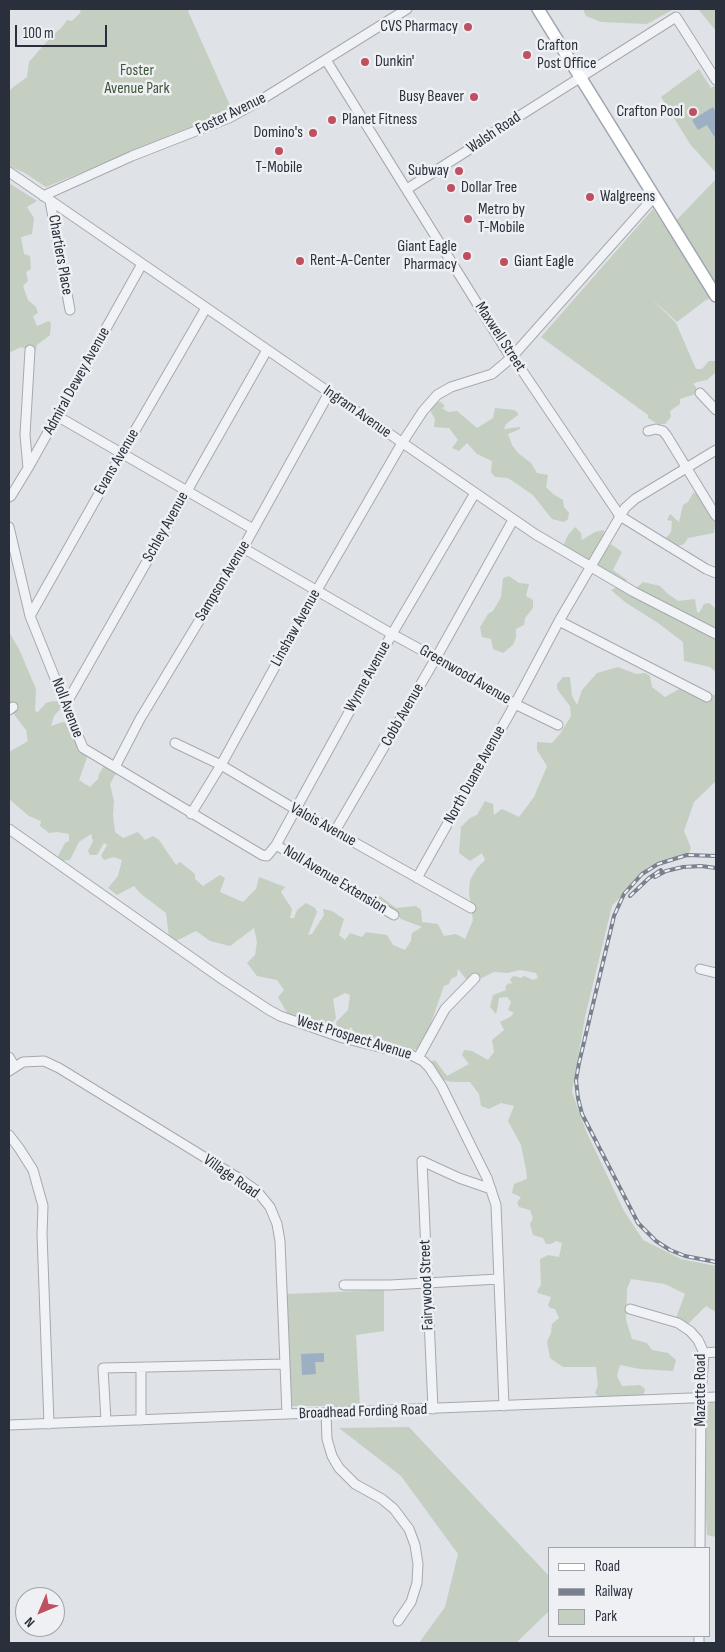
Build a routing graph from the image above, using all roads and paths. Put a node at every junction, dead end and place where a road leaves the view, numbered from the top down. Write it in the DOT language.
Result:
graph roads {
  1 [pos="407,9"];
  2 [pos="538,9"];
  3 [pos="326,60"];
  4 [pos="580,77"];
  5 [pos="716,80"];
  6 [pos="9,172"];
  7 [pos="407,189"];
  8 [pos="654,196"];
  9 [pos="46,198"];
  10 [pos="142,264"];
  11 [pos="716,296"];
  12 [pos="206,308"];
  13 [pos="70,310"];
  14 [pos="30,350"];
  15 [pos="267,350"];
  16 [pos="511,358"];
  17 [pos="328,392"];
  18 [pos="700,393"];
  19 [pos="716,410"];
  20 [pos="57,416"];
  21 [pos="648,431"];
  22 [pos="402,443"];
  23 [pos="716,450"];
  24 [pos="122,453"];
  25 [pos="28,468"];
  26 [pos="687,468"];
  27 [pos="186,491"];
  28 [pos="475,493"];
  29 [pos="9,497"];
  30 [pos="715,513"];
  31 [pos="620,516"];
  32 [pos="513,520"];
  33 [pos="9,527"];
  34 [pos="253,529"];
  35 [pos="243,548"];
  36 [pos="590,567"];
  37 [pos="716,573"];
  38 [pos="317,590"];
  39 [pos="30,616"];
  40 [pos="559,621"];
  41 [pos="392,634"];
  42 [pos="716,634"];
  43 [pos="436,658"];
  44 [pos="707,697"];
  45 [pos="66,704"];
  46 [pos="515,704"];
  47 [pos="558,725"];
  48 [pos="175,743"];
  49 [pos="221,765"];
  50 [pos="115,767"];
  51 [pos="295,809"];
  52 [pos="191,814"];
  53 [pos="9,829"];
  54 [pos="336,831"];
  55 [pos="276,845"];
  56 [pos="262,855"];
  57 [pos="417,878"];
  58 [pos="471,908"];
  59 [pos="394,915"];
  60 [pos="700,968"];
  61 [pos="716,973"];
  62 [pos="475,978"];
  63 [pos="9,1057"];
  64 [pos="418,1058"];
  65 [pos="12,1069"];
  66 [pos="9,1135"];
  67 [pos="491,1189"];
  68 [pos="499,1279"];
  69 [pos="426,1282"];
  70 [pos="344,1285"];
  71 [pos="630,1309"];
  72 [pos="716,1352"];
  73 [pos="704,1353"];
  74 [pos="285,1364"];
  75 [pos="141,1368"];
  76 [pos="716,1397"];
  77 [pos="701,1398"];
  78 [pos="504,1406"];
  79 [pos="433,1409"];
  80 [pos="326,1413"];
  81 [pos="287,1414"];
  82 [pos="141,1420"];
  83 [pos="106,1421"];
  84 [pos="49,1424"];
  85 [pos="9,1425"];
  86 [pos="700,1547"];
  87 [pos="398,1622"];
  1 -- 3 [label="street, Foster Avenue"];
  2 -- 4 [label="main road"];
  3 -- 7 [label="street, Maxwell Street"];
  3 -- 9 [label="street, Foster Avenue"];
  4 -- 5 [label="street, Walsh Road"];
  4 -- 7 [label="street, Walsh Road"];
  4 -- 8 [label="main road"];
  6 -- 9 [label="street, Ingram Avenue"];
  7 -- 16 [label="street, Maxwell Street"];
  8 -- 11 [label="main road"];
  8 -- 16 [label="street, Linshaw Avenue"];
  9 -- 10 [label="street, Ingram Avenue"];
  9 -- 13 [label="street, Chartiers Place"];
  10 -- 12 [label="street, Ingram Avenue"];
  10 -- 20 [label="street, Admiral Dewey Avenue"];
  12 -- 15 [label="street, Ingram Avenue"];
  12 -- 24 [label="street, Evans Avenue"];
  14 -- 25 [label="street"];
  15 -- 17 [label="street, Ingram Avenue"];
  15 -- 27 [label="street, Schley Avenue"];
  16 -- 22 [label="street, Linshaw Avenue"];
  16 -- 31 [label="street, Maxwell Street"];
  17 -- 22 [label="street, Ingram Avenue"];
  17 -- 34 [label="street, Sampson Avenue"];
  18 -- 19 [label="street"];
  20 -- 24 [label="street"];
  20 -- 25 [label="street, Admiral Dewey Avenue"];
  21 -- 26 [label="street"];
  22 -- 28 [label="street, Ingram Avenue"];
  22 -- 38 [label="street, Linshaw Avenue"];
  23 -- 26 [label="street, North Duane Avenue"];
  24 -- 27 [label="street"];
  24 -- 39 [label="street, Evans Avenue"];
  25 -- 29 [label="street, Admiral Dewey Avenue"];
  26 -- 30 [label="street"];
  26 -- 31 [label="street, North Duane Avenue"];
  27 -- 34 [label="street"];
  27 -- 45 [label="street, Schley Avenue"];
  28 -- 32 [label="street, Ingram Avenue"];
  28 -- 41 [label="street, Wynne Avenue"];
  31 -- 36 [label="street, North Duane Avenue"];
  31 -- 37 [label="street, Maxwell Street"];
  32 -- 36 [label="street, Ingram Avenue"];
  32 -- 43 [label="street, Cobb Avenue"];
  33 -- 39 [label="street, Noll Avenue"];
  34 -- 35 [label="street, Sampson Avenue"];
  35 -- 38 [label="street, Greenwood Avenue"];
  35 -- 50 [label="street, Sampson Avenue"];
  36 -- 40 [label="street, North Duane Avenue"];
  36 -- 42 [label="street, Ingram Avenue"];
  38 -- 41 [label="street, Greenwood Avenue"];
  38 -- 49 [label="street, Linshaw Avenue"];
  39 -- 45 [label="street, Noll Avenue"];
  40 -- 44 [label="street"];
  40 -- 46 [label="street, North Duane Avenue"];
  41 -- 43 [label="street, Greenwood Avenue"];
  41 -- 51 [label="street, Wynne Avenue"];
  43 -- 46 [label="street, Greenwood Avenue"];
  43 -- 54 [label="street, Cobb Avenue"];
  45 -- 50 [label="street, Noll Avenue"];
  46 -- 47 [label="street, Greenwood Avenue"];
  46 -- 57 [label="street, North Duane Avenue"];
  48 -- 49 [label="street, Valois Avenue"];
  49 -- 51 [label="street, Valois Avenue"];
  49 -- 52 [label="street, Linshaw Avenue"];
  50 -- 52 [label="street, Noll Avenue"];
  51 -- 54 [label="street, Valois Avenue"];
  51 -- 55 [label="street, Wynne Avenue"];
  52 -- 56 [label="street, Noll Avenue"];
  53 -- 64 [label="street, West Prospect Avenue"];
  54 -- 57 [label="street, Valois Avenue"];
  55 -- 56 [label="street, Wynne Avenue"];
  55 -- 59 [label="street, Noll Avenue Extension"];
  57 -- 58 [label="street, Valois Avenue"];
  60 -- 61 [label="street"];
  62 -- 64 [label="street"];
  63 -- 65 [label="street"];
  64 -- 67 [label="street, West Prospect Avenue"];
  65 -- 74 [label="street, Village Road"];
  66 -- 84 [label="street"];
  67 -- 68 [label="street, West Prospect Avenue"];
  67 -- 69 [label="street, Fairywood Street"];
  68 -- 69 [label="street"];
  68 -- 78 [label="street, West Prospect Avenue"];
  69 -- 70 [label="street"];
  69 -- 79 [label="street, Fairywood Street"];
  71 -- 73 [label="street, Mazette Road"];
  72 -- 73 [label="street"];
  73 -- 77 [label="street, Mazette Road"];
  74 -- 75 [label="street"];
  74 -- 81 [label="street, Village Road"];
  75 -- 82 [label="street"];
  75 -- 83 [label="street"];
  76 -- 77 [label="street, Broadhead Fording Road"];
  77 -- 78 [label="street, Broadhead Fording Road"];
  77 -- 86 [label="street, Mazette Road"];
  78 -- 79 [label="street, Broadhead Fording Road"];
  79 -- 80 [label="street, Broadhead Fording Road"];
  80 -- 81 [label="street, Broadhead Fording Road"];
  80 -- 87 [label="street"];
  81 -- 82 [label="street, Broadhead Fording Road"];
  82 -- 83 [label="street, Broadhead Fording Road"];
  83 -- 84 [label="street, Broadhead Fording Road"];
  84 -- 85 [label="street, Broadhead Fording Road"];
}
